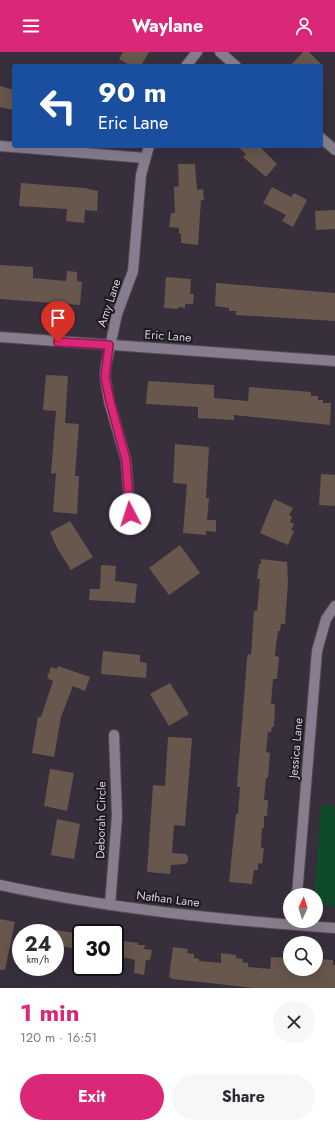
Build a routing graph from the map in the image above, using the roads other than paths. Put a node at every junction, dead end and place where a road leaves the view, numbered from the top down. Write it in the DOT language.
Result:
graph roads {
  1 [pos="197,52"];
  2 [pos="220,52"];
  3 [pos="188,64"];
  4 [pos="234,64"];
  5 [pos="323,140"];
  6 [pos="0,146"];
  7 [pos="12,147"];
  8 [pos="24,148"];
  9 [pos="148,148"];
  10 [pos="335,150"];
  11 [pos="145,158"];
  12 [pos="0,337"];
  13 [pos="109,345"];
  14 [pos="335,361"];
  15 [pos="130,514"];
  16 [pos="335,606"];
  17 [pos="114,735"];
  18 [pos="0,885"];
  19 [pos="298,888"];
  20 [pos="110,905"];
  21 [pos="283,922"];
  22 [pos="323,926"];
  23 [pos="335,928"];
  1 -- 3 [label="street"];
  2 -- 4 [label="street"];
  5 -- 10 [label="street"];
  6 -- 7 [label="street"];
  8 -- 11 [label="street"];
  9 -- 11 [label="street, Amy Lane"];
  11 -- 13 [label="street, Amy Lane"];
  12 -- 13 [label="street, Eric Lane"];
  13 -- 14 [label="street, Eric Lane"];
  13 -- 15 [label="street, Amy Lane"];
  16 -- 19 [label="street, Jessica Lane"];
  17 -- 20 [label="street, Deborah Circle"];
  18 -- 20 [label="street, Nathan Lane"];
  20 -- 21 [label="street, Nathan Lane"];
  22 -- 23 [label="street, Nathan Lane"];
}
